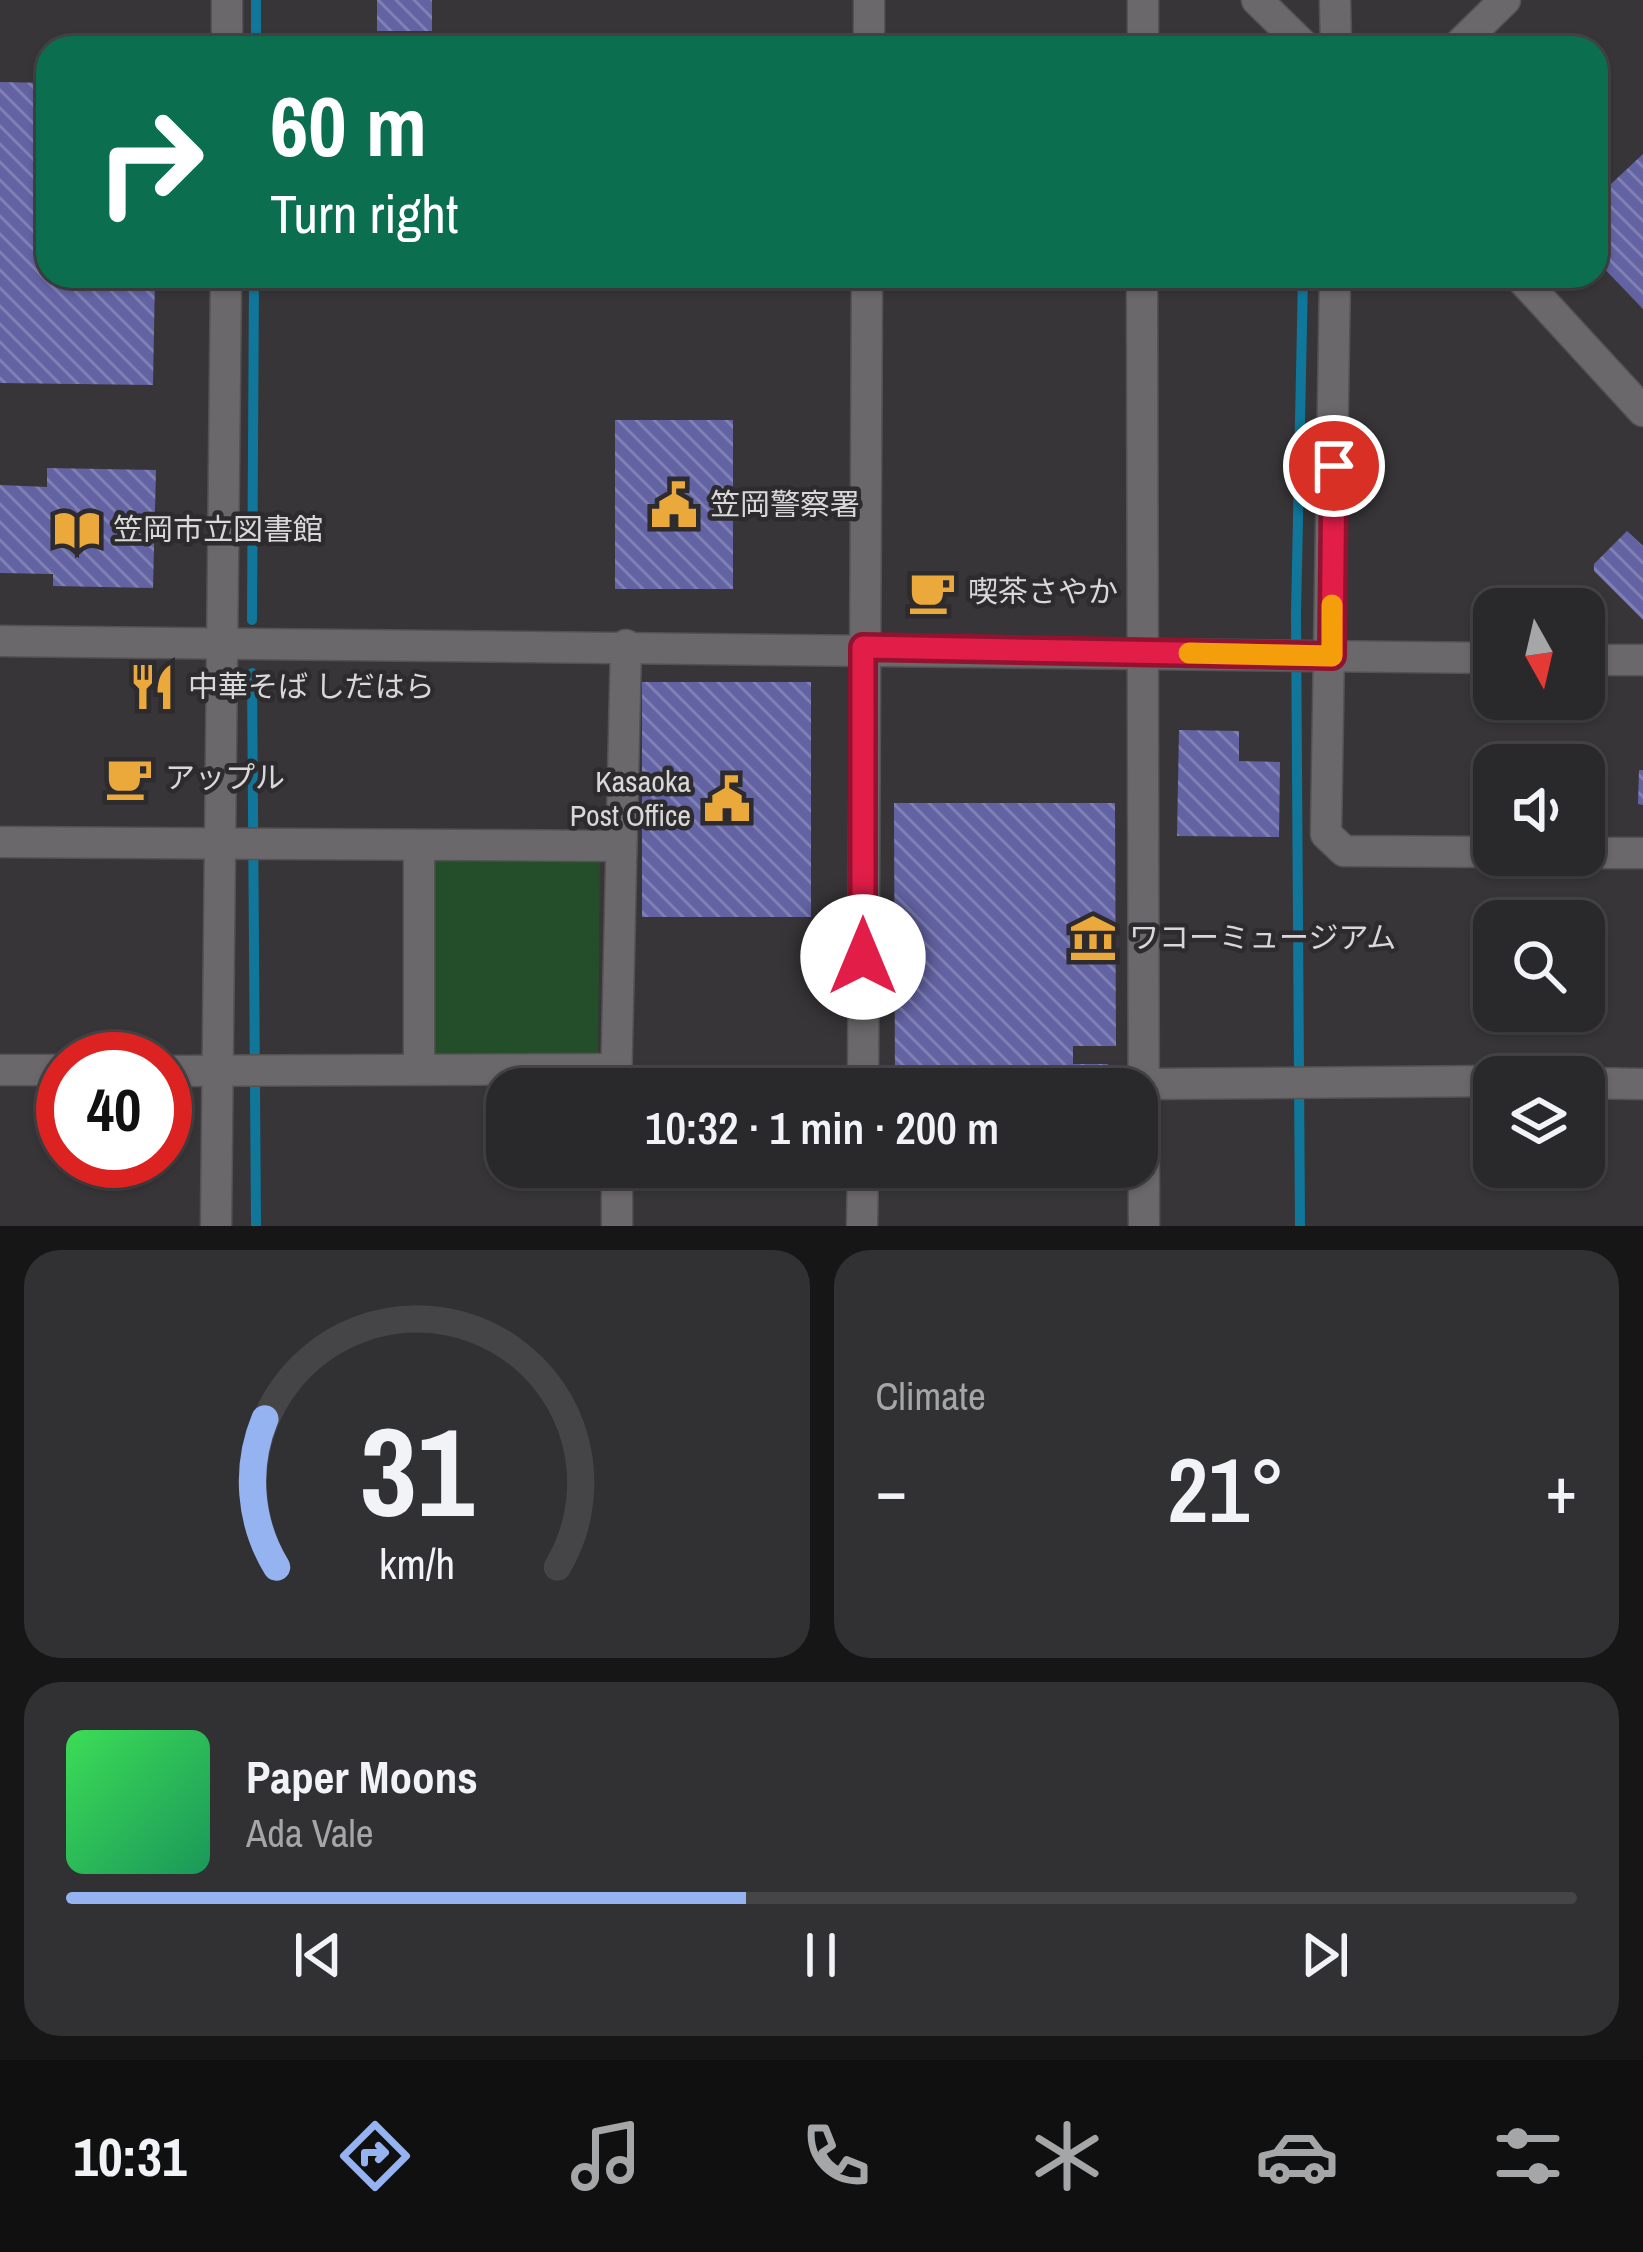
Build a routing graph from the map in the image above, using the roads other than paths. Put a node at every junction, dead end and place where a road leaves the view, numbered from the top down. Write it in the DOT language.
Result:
graph roads {
  1 [pos="227,0"];
  2 [pos="869,0"];
  3 [pos="1143,0"];
  4 [pos="1258,0"];
  5 [pos="1335,0"];
  6 [pos="1504,0"];
  7 [pos="227,36"];
  8 [pos="869,36"];
  9 [pos="1142,36"];
  10 [pos="1294,36"];
  11 [pos="1336,36"];
  12 [pos="1468,36"];
  13 [pos="226,288"];
  14 [pos="867,288"];
  15 [pos="1142,288"];
  16 [pos="1334,288"];
  17 [pos="1530,288"];
  18 [pos="1643,412"];
  19 [pos="0,641"];
  20 [pos="225,644"];
  21 [pos="626,645"];
  22 [pos="863,647"];
  23 [pos="1141,653"];
  24 [pos="1308,655"];
  25 [pos="1473,658"];
  26 [pos="1605,659"];
  27 [pos="1643,660"];
  28 [pos="0,842"];
  29 [pos="243,844"];
  30 [pos="419,846"];
  31 [pos="620,846"];
  32 [pos="1473,852"];
  33 [pos="1605,853"];
  34 [pos="1643,853"];
  35 [pos="616,1068"];
  36 [pos="862,1068"];
  37 [pos="1147,1068"];
  38 [pos="418,1069"];
  39 [pos="0,1070"];
  40 [pos="36,1070"];
  41 [pos="192,1071"];
  42 [pos="246,1072"];
  43 [pos="486,1072"];
  44 [pos="1473,1082"];
  45 [pos="1605,1083"];
  46 [pos="1158,1084"];
  47 [pos="1643,1084"];
  48 [pos="617,1188"];
  49 [pos="862,1188"];
  50 [pos="1145,1188"];
  51 [pos="216,1226"];
  52 [pos="617,1226"];
  53 [pos="862,1226"];
  54 [pos="1144,1226"];
  1 -- 7 [label="street"];
  2 -- 8 [label="street"];
  3 -- 9 [label="street"];
  4 -- 10 [label="street"];
  5 -- 11 [label="street"];
  6 -- 12 [label="street"];
  13 -- 20 [label="street"];
  14 -- 22 [label="street"];
  15 -- 23 [label="street"];
  16 -- 24 [label="street"];
  17 -- 18 [label="street"];
  19 -- 20 [label="street"];
  20 -- 21 [label="street"];
  20 -- 29 [label="street"];
  21 -- 22 [label="street"];
  21 -- 31 [label="street"];
  22 -- 23 [label="street"];
  22 -- 36 [label="street"];
  23 -- 24 [label="street"];
  23 -- 37 [label="street"];
  24 -- 25 [label="street"];
  24 -- 32 [label="street"];
  26 -- 27 [label="street"];
  28 -- 29 [label="street"];
  29 -- 30 [label="street"];
  29 -- 42 [label="street"];
  30 -- 31 [label="street"];
  30 -- 38 [label="street"];
  31 -- 35 [label="street"];
  33 -- 34 [label="street"];
  38 -- 42 [label="street"];
  38 -- 43 [label="street"];
  39 -- 40 [label="street"];
  41 -- 42 [label="street"];
  42 -- 51 [label="street"];
  44 -- 46 [label="street"];
  45 -- 47 [label="street"];
  48 -- 52 [label="street"];
  49 -- 53 [label="street"];
  50 -- 54 [label="street"];
}
